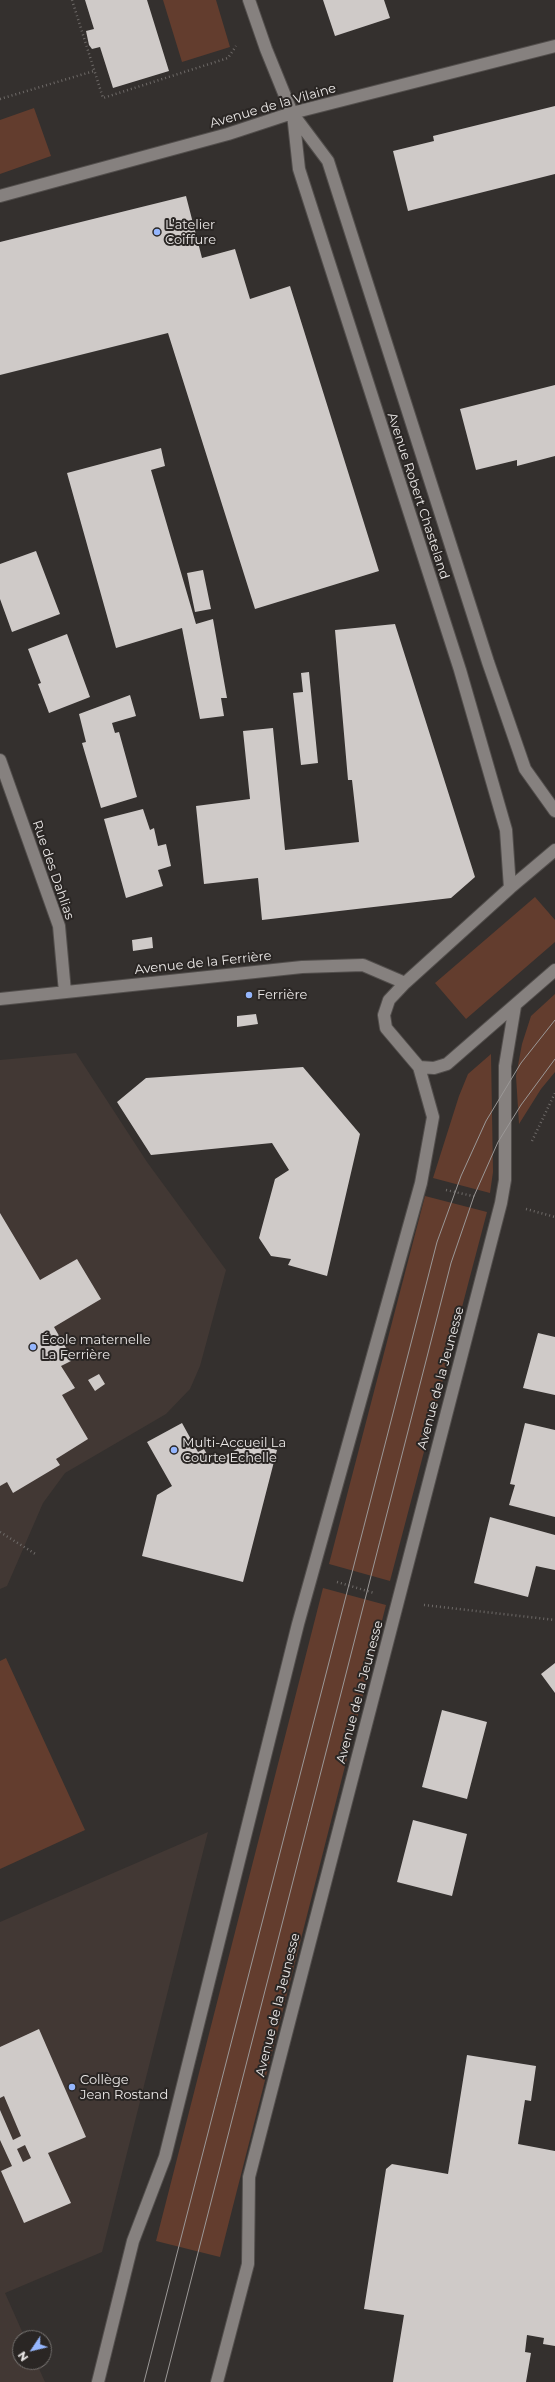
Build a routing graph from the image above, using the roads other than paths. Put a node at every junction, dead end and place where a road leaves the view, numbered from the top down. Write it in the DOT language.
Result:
graph roads {
  1 [pos="249,0"];
  2 [pos="555,46"];
  3 [pos="292,113"];
  4 [pos="0,196"];
  5 [pos="0,760"];
  6 [pos="555,811"];
  7 [pos="555,850"];
  8 [pos="510,888"];
  9 [pos="555,970"];
  10 [pos="405,983"];
  11 [pos="65,992"];
  12 [pos="0,999"];
  13 [pos="515,1006"];
  14 [pos="419,1067"];
  15 [pos="98,2382"];
  16 [pos="217,2382"];
  1 -- 3 [label="street, Avenue Robert Chasteland"];
  2 -- 3 [label="street, Avenue de la Vilaine"];
  3 -- 4 [label="street, Avenue de la Vilaine"];
  3 -- 6 [label="street, Avenue Robert Chasteland"];
  3 -- 8 [label="street, Avenue Robert Chasteland"];
  5 -- 11 [label="street, Rue des Dahlias"];
  7 -- 8 [label="street"];
  8 -- 10 [label="street"];
  9 -- 13 [label="street"];
  10 -- 11 [label="street, Avenue de la Ferrière"];
  10 -- 14 [label="street"];
  11 -- 12 [label="street, Avenue de la Ferrière"];
  13 -- 14 [label="street"];
  13 -- 16 [label="street, Avenue de la Jeunesse"];
  14 -- 15 [label="street"];
}
